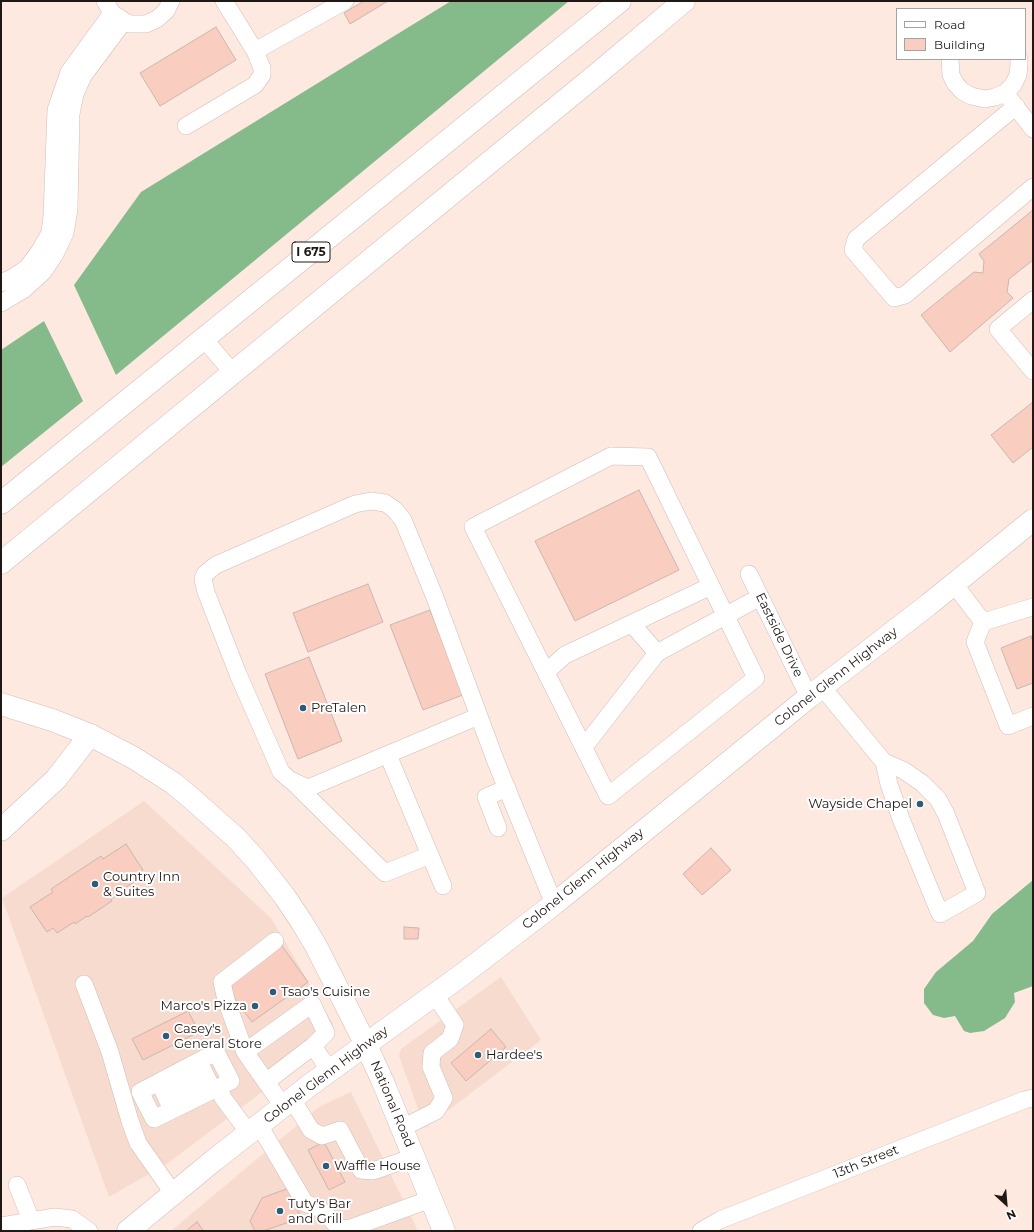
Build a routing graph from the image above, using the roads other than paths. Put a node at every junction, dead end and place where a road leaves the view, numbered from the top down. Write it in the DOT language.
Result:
graph roads {
  1 [pos="171,1"];
  2 [pos="224,1"];
  3 [pos="346,1"];
  4 [pos="620,1"];
  5 [pos="684,1"];
  6 [pos="113,12"];
  7 [pos="255,50"];
  8 [pos="950,60"];
  9 [pos="1018,60"];
  10 [pos="1005,93"];
  11 [pos="1016,106"];
  12 [pos="186,126"];
  13 [pos="1033,129"];
  14 [pos="1033,187"];
  15 [pos="1,283"];
  16 [pos="1033,300"];
  17 [pos="1,302"];
  18 [pos="204,339"];
  19 [pos="1033,371"];
  20 [pos="233,373"];
  21 [pos="1,503"];
  22 [pos="1033,520"];
  23 [pos="1,563"];
  24 [pos="748,574"];
  25 [pos="954,584"];
  26 [pos="711,586"];
  27 [pos="760,597"];
  28 [pos="1033,607"];
  29 [pos="725,615"];
  30 [pos="983,622"];
  31 [pos="632,624"];
  32 [pos="657,653"];
  33 [pos="546,672"];
  34 [pos="816,692"];
  35 [pos="1,704"];
  36 [pos="479,716"];
  37 [pos="1033,716"];
  38 [pos="90,735"];
  39 [pos="584,747"];
  40 [pos="388,755"];
  41 [pos="884,762"];
  42 [pos="293,781"];
  43 [pos="507,788"];
  44 [pos="498,828"];
  45 [pos="1,830"];
  46 [pos="430,855"];
  47 [pos="443,886"];
  48 [pos="554,904"];
  49 [pos="275,941"];
  50 [pos="84,984"];
  51 [pos="435,995"];
  52 [pos="366,1044"];
  53 [pos="313,1046"];
  54 [pos="245,1052"];
  55 [pos="330,1071"];
  56 [pos="178,1072"];
  57 [pos="266,1082"];
  58 [pos="140,1092"];
  59 [pos="198,1098"];
  60 [pos="1033,1098"];
  61 [pos="124,1100"];
  62 [pos="288,1102"];
  63 [pos="154,1119"];
  64 [pos="402,1128"];
  65 [pos="254,1129"];
  66 [pos="133,1130"];
  67 [pos="414,1157"];
  68 [pos="17,1185"];
  69 [pos="173,1193"];
  70 [pos="431,1199"];
  71 [pos="31,1220"];
  72 [pos="1,1226"];
  73 [pos="89,1231"];
  74 [pos="128,1231"];
  75 [pos="444,1231"];
  76 [pos="702,1231"];
  1 -- 6 [label="street"];
  2 -- 7 [label="street"];
  3 -- 7 [label="street"];
  4 -- 18 [label="main road, I 675"];
  5 -- 20 [label="main road"];
  6 -- 15 [label="street"];
  6 -- 17 [label="street"];
  7 -- 12 [label="street"];
  8 -- 10 [label="street"];
  9 -- 10 [label="street"];
  10 -- 11 [label="street"];
  11 -- 13 [label="street"];
  11 -- 14 [label="street"];
  16 -- 19 [label="street"];
  18 -- 20 [label="street"];
  18 -- 21 [label="main road, I 675"];
  20 -- 23 [label="main road"];
  22 -- 25 [label="main road, Colonel Glenn Highway"];
  24 -- 27 [label="street, Eastside Drive"];
  25 -- 30 [label="street"];
  25 -- 34 [label="main road, Colonel Glenn Highway"];
  26 -- 29 [label="street"];
  26 -- 31 [label="street"];
  26 -- 33 [label="street"];
  27 -- 29 [label="street"];
  27 -- 34 [label="street, Eastside Drive"];
  28 -- 30 [label="street"];
  29 -- 32 [label="street"];
  29 -- 39 [label="street"];
  30 -- 37 [label="street"];
  31 -- 32 [label="street"];
  31 -- 33 [label="street"];
  32 -- 39 [label="street"];
  33 -- 39 [label="street"];
  34 -- 41 [label="street, Eastside Drive"];
  34 -- 48 [label="main road, Colonel Glenn Highway"];
  35 -- 38 [label="main road, National Road"];
  36 -- 40 [label="street"];
  36 -- 42 [label="street"];
  36 -- 43 [label="street"];
  38 -- 45 [label="main road"];
  38 -- 52 [label="main road, National Road"];
  40 -- 42 [label="street"];
  40 -- 46 [label="street"];
  41 -- 41 [label="street"];
  42 -- 46 [label="street"];
  43 -- 44 [label="street"];
  43 -- 48 [label="street"];
  46 -- 47 [label="street"];
  48 -- 51 [label="main road, Colonel Glenn Highway"];
  49 -- 54 [label="street"];
  50 -- 61 [label="street"];
  51 -- 52 [label="main road, Colonel Glenn Highway"];
  51 -- 64 [label="street"];
  52 -- 55 [label="main road, Colonel Glenn Highway"];
  52 -- 64 [label="main road, National Road"];
  53 -- 54 [label="street"];
  53 -- 55 [label="street"];
  53 -- 57 [label="street"];
  54 -- 57 [label="street"];
  55 -- 62 [label="main road, Colonel Glenn Highway"];
  56 -- 58 [label="street"];
  56 -- 59 [label="street"];
  56 -- 59 [label="street"];
  56 -- 59 [label="street"];
  57 -- 62 [label="street"];
  58 -- 61 [label="street"];
  58 -- 63 [label="street"];
  59 -- 63 [label="street"];
  59 -- 65 [label="street"];
  60 -- 76 [label="street, 13th Street"];
  61 -- 66 [label="street"];
  62 -- 65 [label="main road, Colonel Glenn Highway"];
  62 -- 67 [label="street"];
  63 -- 66 [label="street"];
  64 -- 67 [label="main road, National Road"];
  65 -- 69 [label="main road, Colonel Glenn Highway"];
  65 -- 70 [label="street"];
  66 -- 69 [label="street"];
  67 -- 70 [label="main road, National Road"];
  68 -- 71 [label="street"];
  69 -- 74 [label="main road, Colonel Glenn Highway"];
  70 -- 75 [label="main road, National Road"];
  71 -- 72 [label="street"];
  71 -- 73 [label="street"];
}
